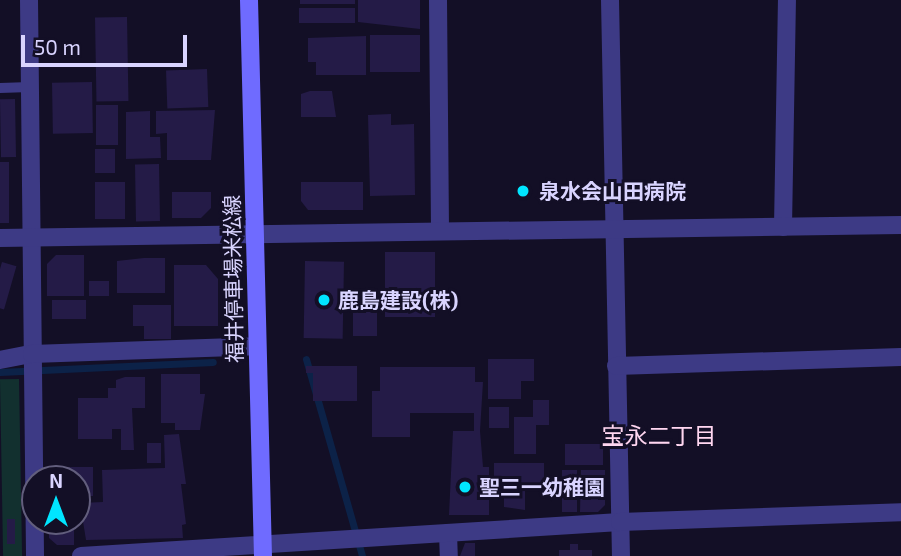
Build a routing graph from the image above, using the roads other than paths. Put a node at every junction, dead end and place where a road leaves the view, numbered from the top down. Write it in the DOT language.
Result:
graph roads {
  1 [pos="29,0"];
  2 [pos="249,0"];
  3 [pos="438,0"];
  4 [pos="610,0"];
  5 [pos="787,0"];
  6 [pos="30,87"];
  7 [pos="0,88"];
  8 [pos="901,225"];
  9 [pos="783,227"];
  10 [pos="613,229"];
  11 [pos="440,230"];
  12 [pos="254,233"];
  13 [pos="0,238"];
  14 [pos="32,238"];
  15 [pos="257,346"];
  16 [pos="901,357"];
  17 [pos="0,360"];
  18 [pos="32,365"];
  19 [pos="616,366"];
  20 [pos="901,512"];
  21 [pos="620,522"];
  22 [pos="448,533"];
  23 [pos="263,551"];
  24 [pos="35,556"];
  25 [pos="81,556"];
  26 [pos="449,556"];
  27 [pos="621,556"];
  1 -- 6 [label="street"];
  2 -- 12 [label="main road, 福井停車場米松線"];
  3 -- 11 [label="street"];
  4 -- 10 [label="street"];
  5 -- 9 [label="street"];
  6 -- 7 [label="lane"];
  6 -- 14 [label="street"];
  8 -- 9 [label="street"];
  9 -- 10 [label="street"];
  10 -- 11 [label="street"];
  10 -- 19 [label="street"];
  11 -- 12 [label="street"];
  12 -- 14 [label="street"];
  12 -- 15 [label="main road, 福井停車場米松線"];
  13 -- 14 [label="street"];
  14 -- 18 [label="street"];
  15 -- 18 [label="street"];
  15 -- 23 [label="main road, 福井停車場米松線"];
  16 -- 19 [label="street"];
  17 -- 18 [label="street"];
  18 -- 24 [label="street"];
  19 -- 21 [label="street"];
  20 -- 21 [label="street"];
  21 -- 22 [label="street"];
  21 -- 27 [label="street"];
  22 -- 23 [label="street"];
  22 -- 26 [label="street"];
  23 -- 25 [label="street"];
}
